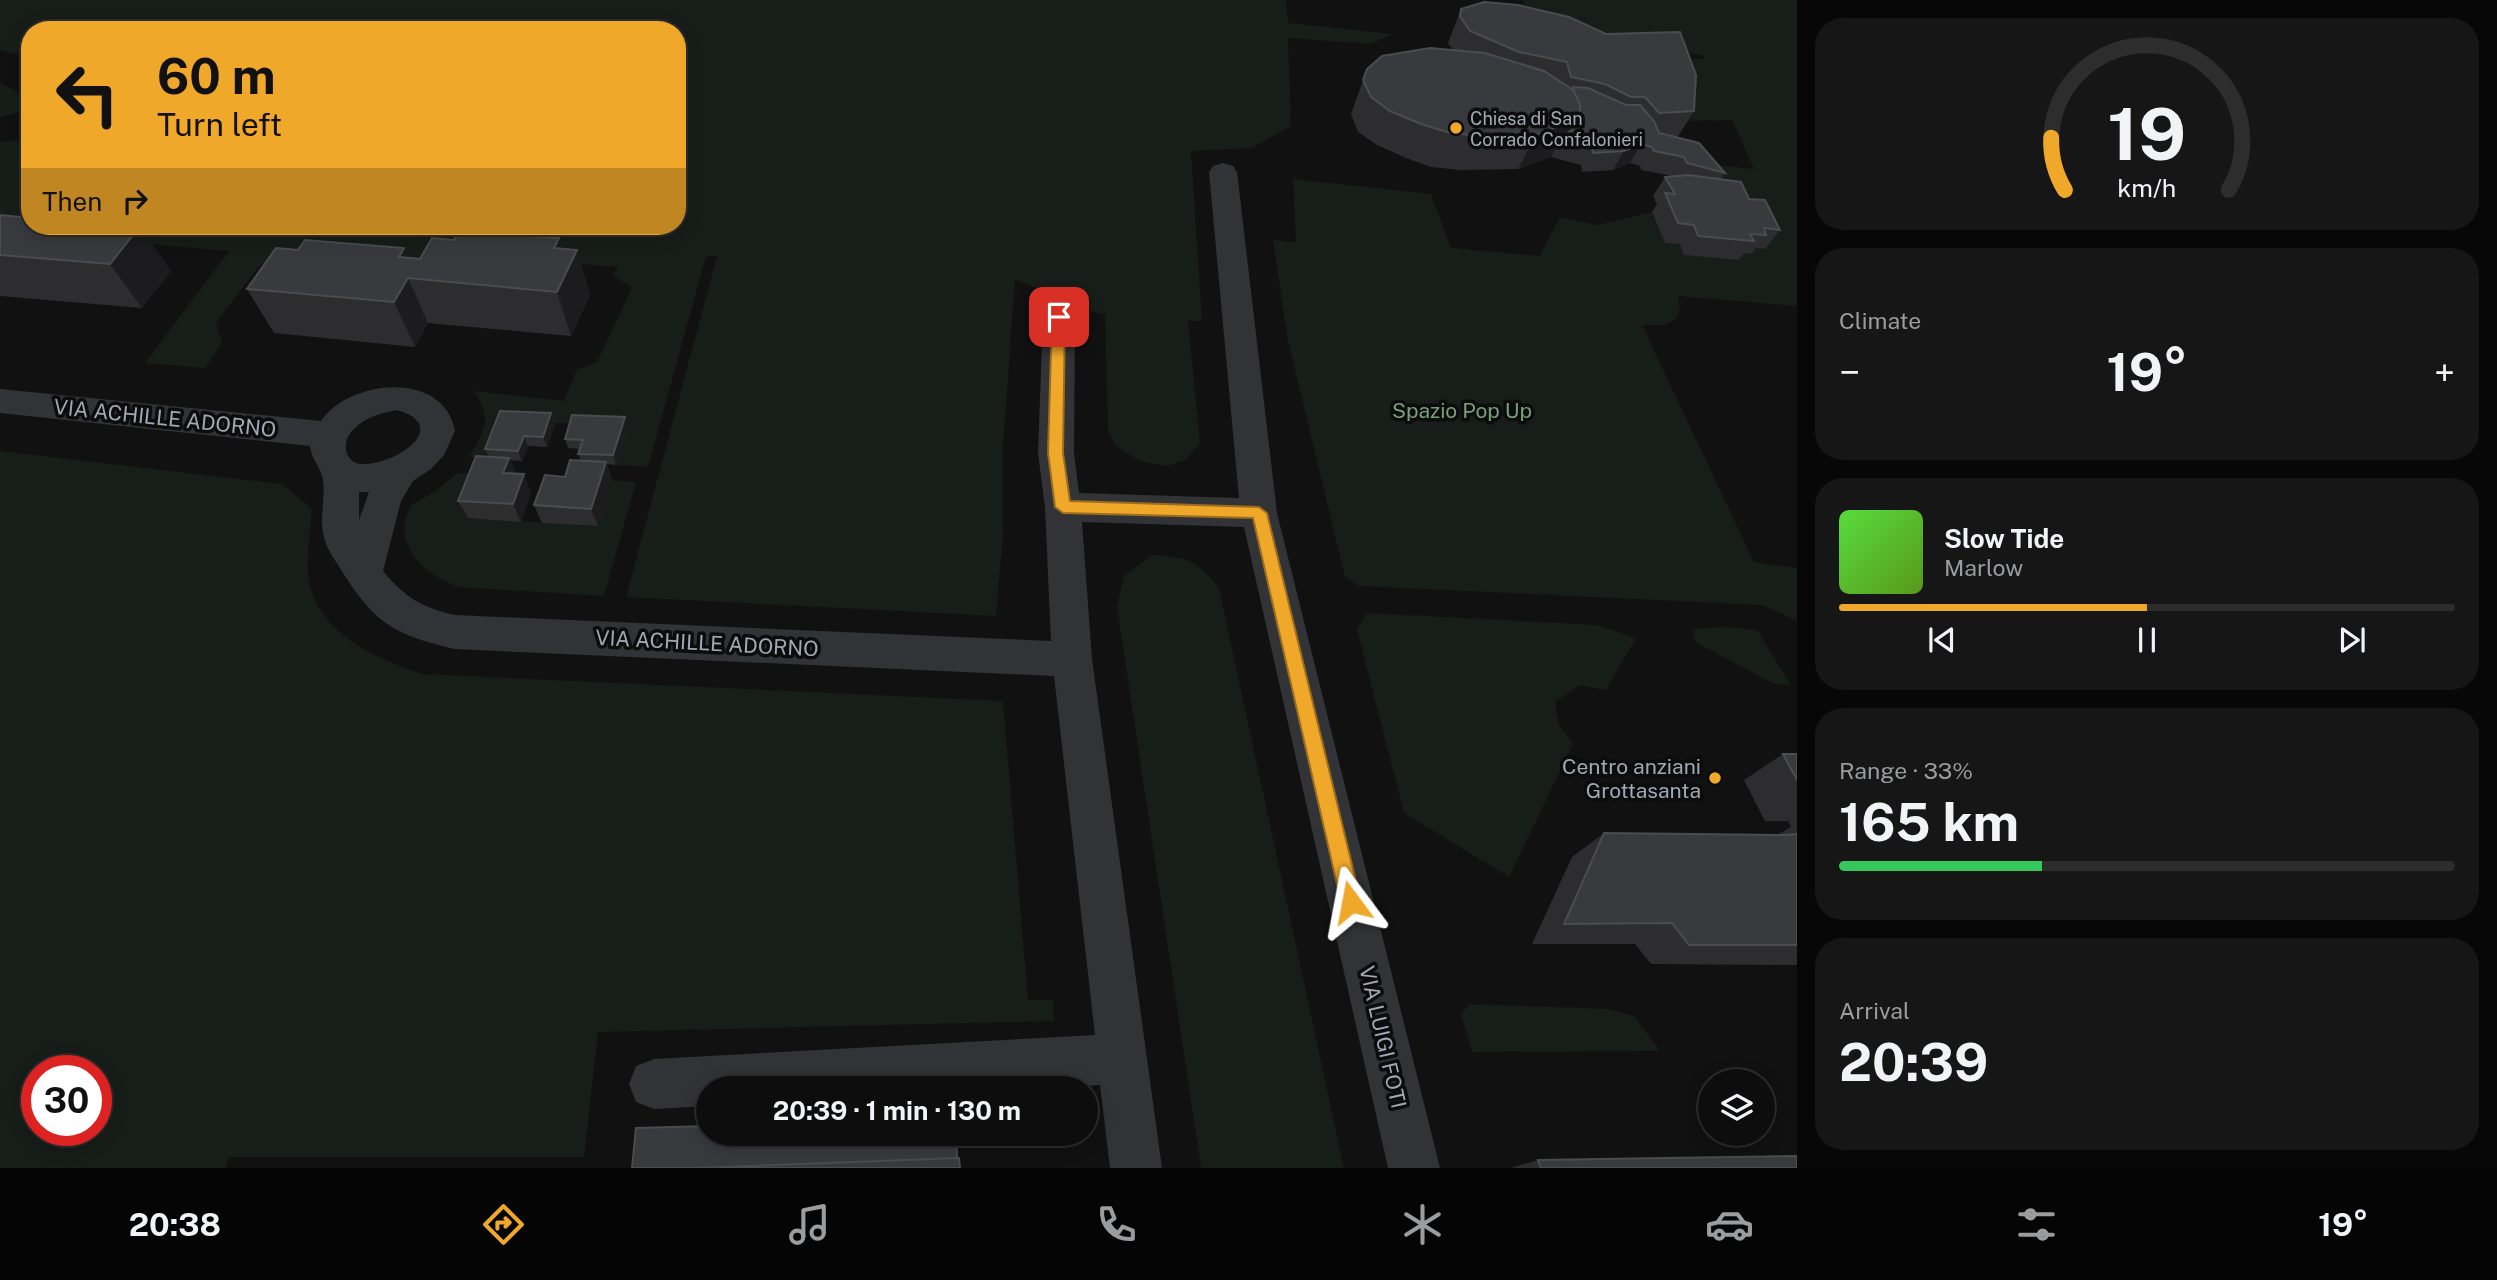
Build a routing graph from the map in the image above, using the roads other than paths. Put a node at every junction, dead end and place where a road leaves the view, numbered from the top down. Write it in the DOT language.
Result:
graph roads {
  1 [pos="1223,172"];
  2 [pos="1059,317"];
  3 [pos="0,401"];
  4 [pos="330,435"];
  5 [pos="341,473"];
  6 [pos="399,473"];
  7 [pos="1063,507"];
  8 [pos="1259,513"];
  9 [pos="364,572"];
  10 [pos="1072,659"];
  11 [pos="1122,1059"];
  12 [pos="654,1084"];
  13 [pos="1136,1168"];
  14 [pos="1414,1168"];
  1 -- 8 [label="street, VIA LUIGI FOTI"];
  2 -- 7 [label="street"];
  3 -- 4 [label="street, VIA ACHILLE ADORNO"];
  4 -- 5 [label="street"];
  4 -- 6 [label="street"];
  5 -- 6 [label="street"];
  5 -- 9 [label="street, VIA ACHILLE ADORNO"];
  6 -- 9 [label="street"];
  7 -- 8 [label="street"];
  7 -- 10 [label="street"];
  8 -- 14 [label="street, VIA LUIGI FOTI"];
  9 -- 10 [label="street, VIA ACHILLE ADORNO"];
  10 -- 11 [label="street"];
  11 -- 12 [label="street"];
  11 -- 13 [label="street"];
}
